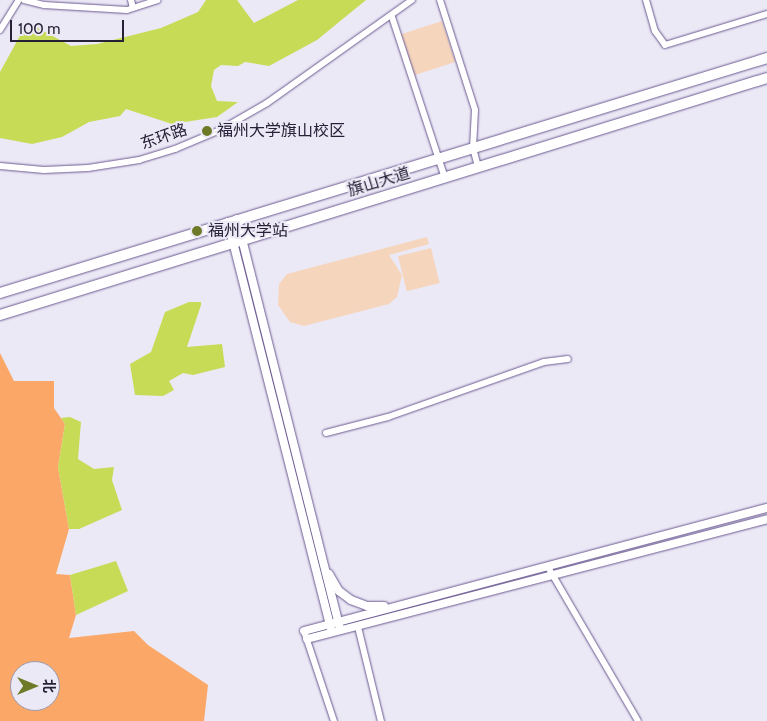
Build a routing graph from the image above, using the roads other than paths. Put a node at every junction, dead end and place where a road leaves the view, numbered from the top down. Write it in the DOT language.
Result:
graph roads {
  1 [pos="18,0"];
  2 [pos="24,0"];
  3 [pos="131,0"];
  4 [pos="158,0"];
  5 [pos="412,0"];
  6 [pos="440,0"];
  7 [pos="646,0"];
  8 [pos="133,8"];
  9 [pos="767,14"];
  10 [pos="392,17"];
  11 [pos="0,30"];
  12 [pos="767,58"];
  13 [pos="767,78"];
  14 [pos="473,148"];
  15 [pos="439,158"];
  16 [pos="0,166"];
  17 [pos="478,168"];
  18 [pos="444,178"];
  19 [pos="233,221"];
  20 [pos="238,241"];
  21 [pos="0,293"];
  22 [pos="0,315"];
  23 [pos="568,359"];
  24 [pos="326,433"];
  25 [pos="767,508"];
  26 [pos="767,519"];
  27 [pos="323,562"];
  28 [pos="548,567"];
  29 [pos="553,576"];
  30 [pos="408,603"];
  31 [pos="334,623"];
  32 [pos="358,627"];
  33 [pos="304,631"];
  34 [pos="336,632"];
  35 [pos="307,639"];
  36 [pos="334,721"];
  37 [pos="380,721"];
  38 [pos="638,721"];
  1 -- 11 [label="street"];
  2 -- 8 [label="street"];
  3 -- 8 [label="street"];
  4 -- 8 [label="street"];
  5 -- 10 [label="street, 东环路"];
  6 -- 14 [label="street"];
  7 -- 9 [label="street"];
  10 -- 15 [label="street"];
  10 -- 16 [label="street, 东环路"];
  12 -- 14 [label="highway, 旗山大道"];
  13 -- 17 [label="highway, 旗山大道"];
  14 -- 15 [label="highway, 旗山大道"];
  14 -- 17 [label="street"];
  15 -- 18 [label="street"];
  15 -- 19 [label="highway, 旗山大道"];
  17 -- 18 [label="highway, 旗山大道"];
  18 -- 20 [label="highway, 旗山大道"];
  19 -- 20 [label="street"];
  19 -- 21 [label="highway, 旗山大道"];
  20 -- 22 [label="highway, 旗山大道"];
  20 -- 27 [label="street"];
  20 -- 31 [label="street"];
  23 -- 24 [label="street"];
  25 -- 28 [label="street"];
  26 -- 29 [label="street"];
  27 -- 30 [label="street"];
  27 -- 31 [label="street"];
  28 -- 29 [label="street"];
  28 -- 30 [label="street"];
  29 -- 32 [label="street"];
  29 -- 38 [label="street"];
  30 -- 31 [label="street"];
  31 -- 33 [label="street"];
  31 -- 34 [label="street"];
  32 -- 34 [label="street"];
  32 -- 37 [label="street"];
  33 -- 35 [label="street"];
  34 -- 35 [label="street"];
  35 -- 36 [label="street"];
}
